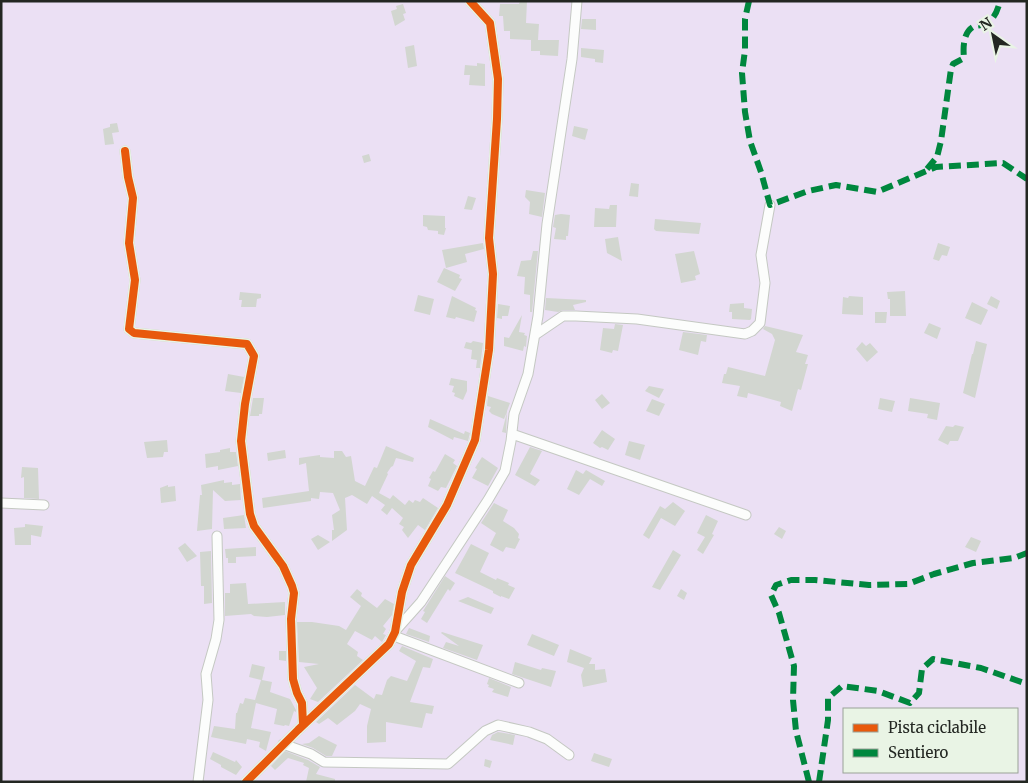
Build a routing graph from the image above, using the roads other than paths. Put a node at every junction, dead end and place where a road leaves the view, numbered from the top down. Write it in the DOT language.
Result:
graph roads {
  1 [pos="470,1"];
  2 [pos="577,1"];
  3 [pos="125,151"];
  4 [pos="770,205"];
  5 [pos="535,335"];
  6 [pos="512,434"];
  7 [pos="1,503"];
  8 [pos="44,505"];
  9 [pos="746,516"];
  10 [pos="217,536"];
  11 [pos="394,634"];
  12 [pos="519,683"];
  13 [pos="303,724"];
  14 [pos="283,744"];
  15 [pos="569,755"];
  16 [pos="198,782"];
  17 [pos="246,782"];
  1 -- 11 [label="street"];
  2 -- 5 [label="street"];
  3 -- 13 [label="street"];
  4 -- 5 [label="street"];
  5 -- 6 [label="street"];
  6 -- 9 [label="street"];
  6 -- 11 [label="street"];
  7 -- 8 [label="street"];
  10 -- 16 [label="street"];
  11 -- 12 [label="street"];
  11 -- 13 [label="street"];
  13 -- 14 [label="street"];
  14 -- 15 [label="street"];
  14 -- 17 [label="street"];
}
